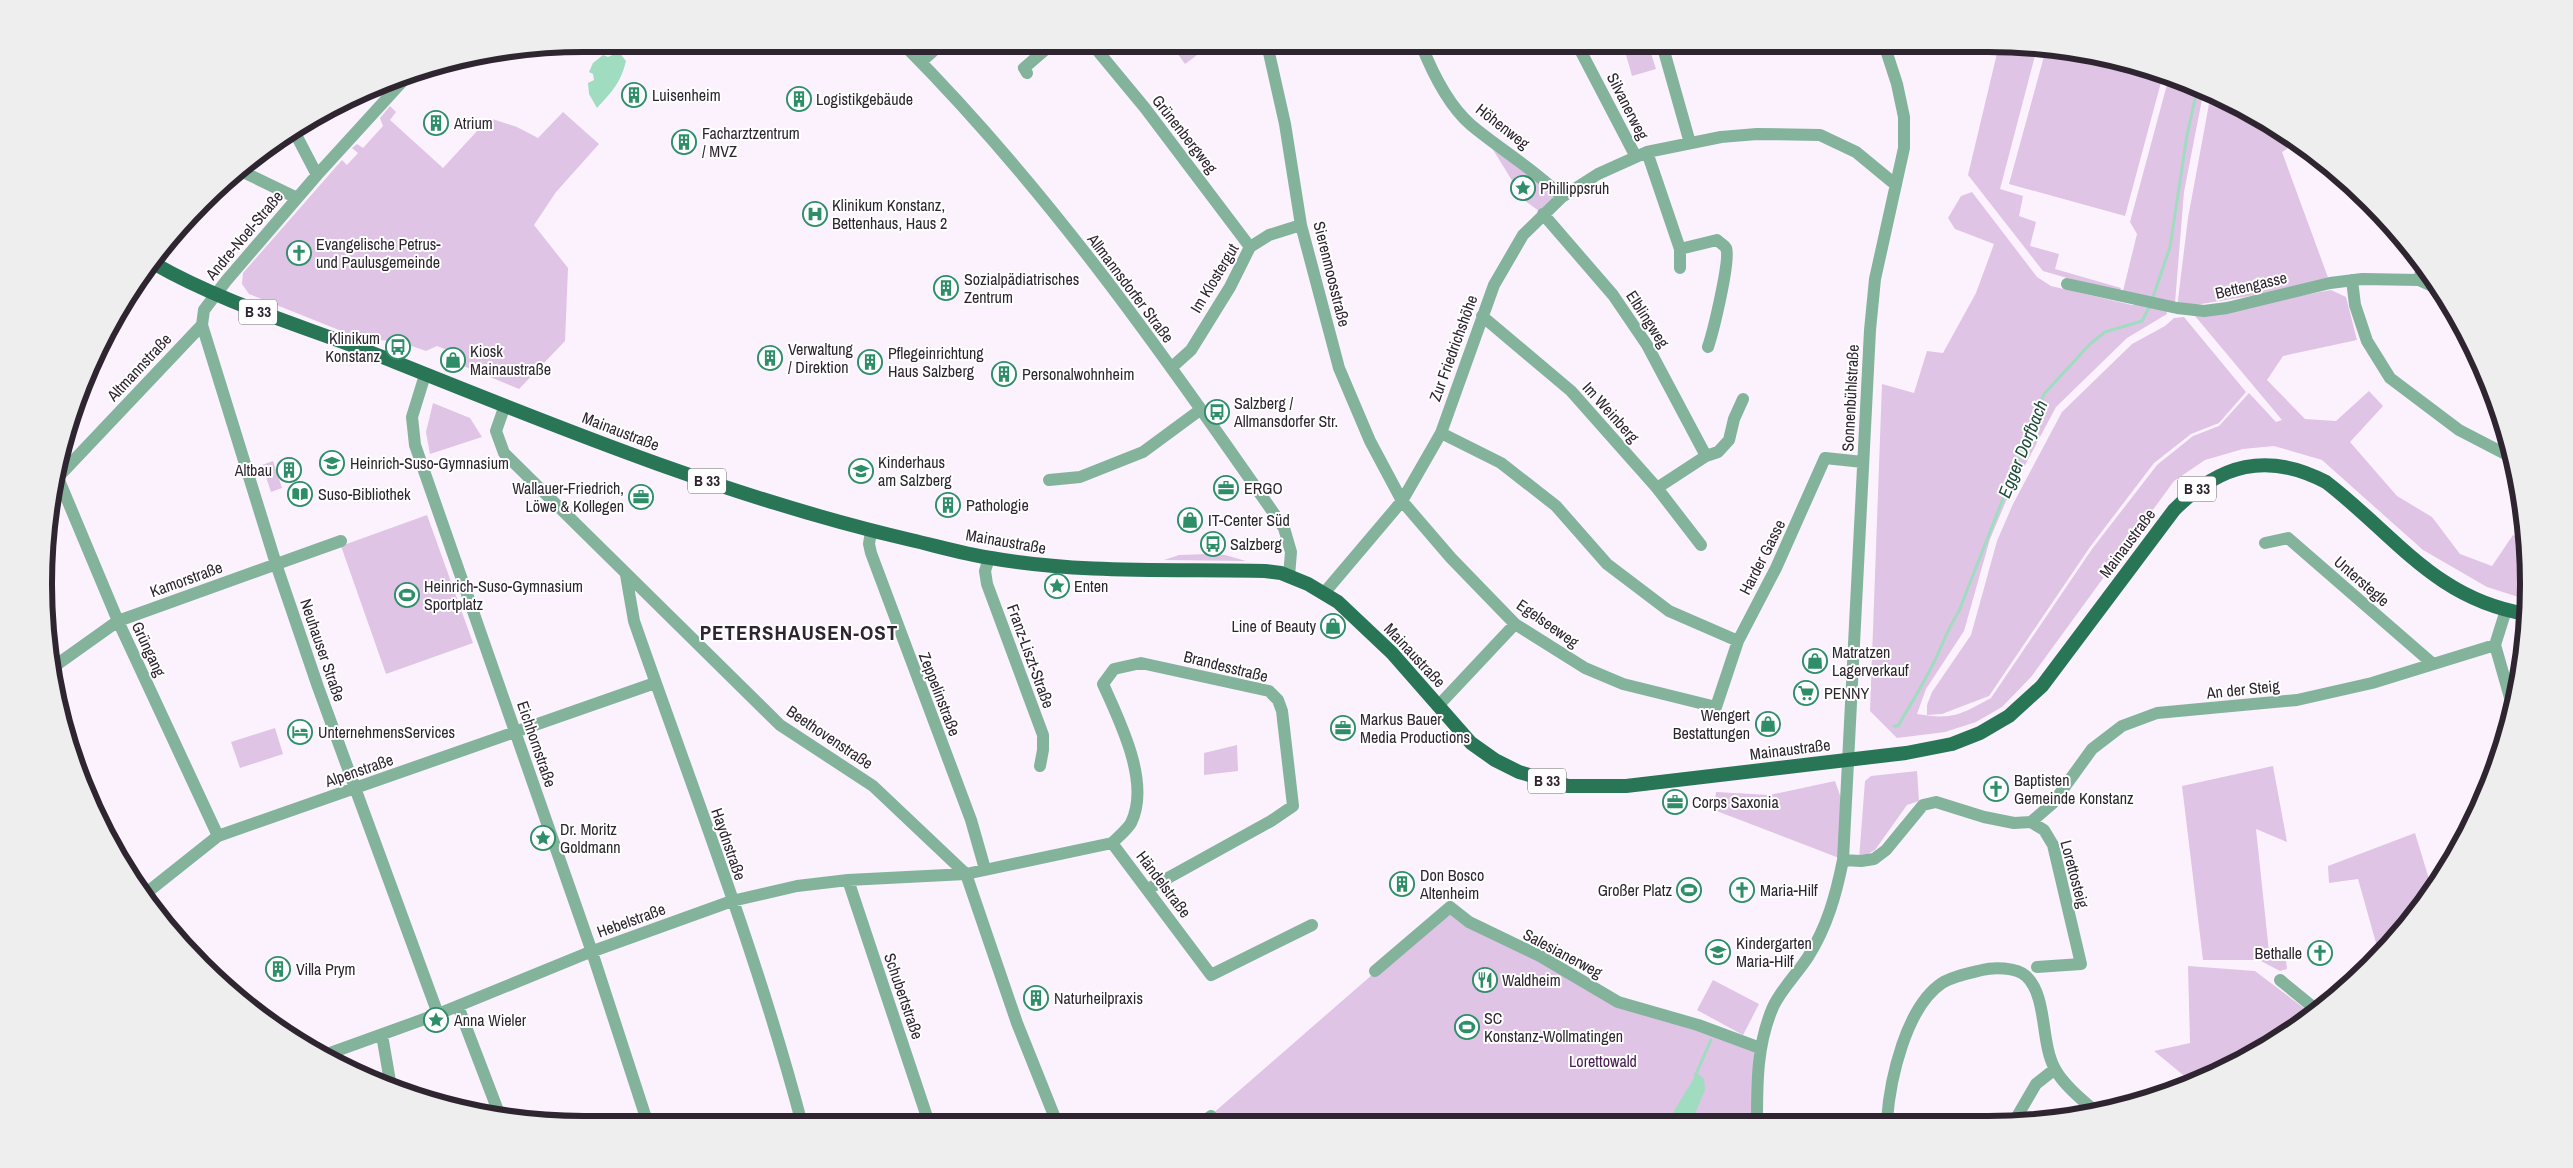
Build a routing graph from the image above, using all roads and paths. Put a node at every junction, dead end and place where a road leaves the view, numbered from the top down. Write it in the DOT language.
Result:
graph roads {
  1 [pos="911,52"];
  2 [pos="932,52"];
  3 [pos="1042,52"];
  4 [pos="1099,52"];
  5 [pos="1269,52"];
  6 [pos="1425,52"];
  7 [pos="1582,52"];
  8 [pos="1664,52"];
  9 [pos="1887,52"];
  10 [pos="921,62"];
  11 [pos="1027,73"];
  12 [pos="397,87"];
  13 [pos="297,137"];
  14 [pos="1690,143"];
  15 [pos="1641,154"];
  16 [pos="246,174"];
  17 [pos="317,175"];
  18 [pos="1896,185"];
  19 [pos="1562,196"];
  20 [pos="297,198"];
  21 [pos="1543,214"];
  22 [pos="1301,225"];
  23 [pos="1250,247"];
  24 [pos="1680,249"];
  25 [pos="158,266"];
  26 [pos="1680,268"];
  27 [pos="2421,274"];
  28 [pos="2352,280"];
  29 [pos="2419,280"];
  30 [pos="2067,284"];
  31 [pos="2427,284"];
  32 [pos="215,294"];
  33 [pos="1482,316"];
  34 [pos="202,325"];
  35 [pos="1708,347"];
  36 [pos="1171,368"];
  37 [pos="425,374"];
  38 [pos="1743,399"];
  39 [pos="505,405"];
  40 [pos="1200,410"];
  41 [pos="1441,434"];
  42 [pos="2504,453"];
  43 [pos="1706,456"];
  44 [pos="1863,462"];
  45 [pos="66,465"];
  46 [pos="1049,480"];
  47 [pos="62,487"];
  48 [pos="1658,488"];
  49 [pos="1402,501"];
  50 [pos="871,531"];
  51 [pos="341,541"];
  52 [pos="2266,543"];
  53 [pos="1701,545"];
  54 [pos="989,558"];
  55 [pos="276,564"];
  56 [pos="626,575"];
  57 [pos="1289,576"];
  58 [pos="1325,592"];
  59 [pos="2506,610"];
  60 [pos="2519,613"];
  61 [pos="118,621"];
  62 [pos="1515,624"];
  63 [pos="1738,641"];
  64 [pos="2495,645"];
  65 [pos="59,663"];
  66 [pos="2433,664"];
  67 [pos="655,683"];
  68 [pos="2509,693"];
  69 [pos="1438,706"];
  70 [pos="1716,707"];
  71 [pos="515,733"];
  72 [pos="1850,760"];
  73 [pos="1040,766"];
  74 [pos="354,789"];
  75 [pos="2031,822"];
  76 [pos="218,836"];
  77 [pos="1112,843"];
  78 [pos="1843,860"];
  79 [pos="985,869"];
  80 [pos="966,874"];
  81 [pos="848,880"];
  82 [pos="1148,889"];
  83 [pos="150,890"];
  84 [pos="732,901"];
  85 [pos="1312,925"];
  86 [pos="592,952"];
  87 [pos="2037,967"];
  88 [pos="1375,971"];
  89 [pos="2280,980"];
  90 [pos="458,1006"];
  91 [pos="2312,1006"];
  92 [pos="438,1014"];
  93 [pos="382,1035"];
  94 [pos="1760,1048"];
  95 [pos="333,1052"];
  96 [pos="2055,1069"];
  97 [pos="389,1078"];
  98 [pos="2090,1106"];
  99 [pos="497,1108"];
  100 [pos="2017,1114"];
  101 [pos="645,1116"];
  102 [pos="800,1116"];
  103 [pos="927,1116"];
  104 [pos="1054,1116"];
  105 [pos="1757,1116"];
  106 [pos="1888,1116"];
  1 -- 10 [label="street, Allmannsdorfer Straße"];
  2 -- 10 [label="street"];
  3 -- 11 [label="street"];
  4 -- 23 [label="street, Grünenbergweg"];
  5 -- 22 [label="street, Sierenmoosstraße"];
  6 -- 19 [label="street, Höhenweg"];
  7 -- 15 [label="street, Silvanerweg"];
  8 -- 14 [label="street"];
  9 -- 18 [label="street, Sonnenbühlstraße"];
  10 -- 36 [label="street, Allmannsdorfer Straße"];
  12 -- 17 [label="street, Andre-Noel-Straße"];
  13 -- 17 [label="street"];
  14 -- 15 [label="street, Zur Friedrichshöhe"];
  14 -- 18 [label="street, Zur Friedrichshöhe"];
  15 -- 19 [label="street, Zur Friedrichshöhe"];
  15 -- 24 [label="street"];
  16 -- 20 [label="street"];
  17 -- 20 [label="street, Andre-Noel-Straße"];
  18 -- 44 [label="street, Sonnenbühlstraße"];
  19 -- 21 [label="street, Zur Friedrichshöhe"];
  20 -- 32 [label="street, Andre-Noel-Straße"];
  21 -- 33 [label="street, Zur Friedrichshöhe"];
  21 -- 43 [label="street, Elblingweg"];
  22 -- 23 [label="street, Im Klostergut"];
  22 -- 49 [label="street, Sierenmoosstraße"];
  23 -- 36 [label="street, Im Klostergut"];
  24 -- 26 [label="street"];
  24 -- 35 [label="street"];
  25 -- 32 [label="main road, Mainaustraße / B 33"];
  27 -- 29 [label="street"];
  28 -- 29 [label="street, Bettengasse"];
  28 -- 30 [label="street, Bettengasse"];
  28 -- 42 [label="street"];
  29 -- 31 [label="street, Bettengasse"];
  32 -- 34 [label="street"];
  32 -- 37 [label="main road, Mainaustraße / B 33"];
  33 -- 41 [label="street, Zur Friedrichshöhe"];
  33 -- 48 [label="street, Im Weinberg"];
  34 -- 45 [label="street, Altmannstraße"];
  34 -- 55 [label="street, Neuhauser Straße"];
  36 -- 40 [label="street, Allmannsdorfer Straße"];
  37 -- 39 [label="main road, Mainaustraße / B 33"];
  37 -- 71 [label="street, Eichhornstraße"];
  38 -- 43 [label="street"];
  39 -- 50 [label="main road, Mainaustraße / B 33"];
  39 -- 56 [label="street, Beethovenstraße"];
  40 -- 46 [label="street"];
  40 -- 57 [label="street, Allmannsdorfer Straße"];
  41 -- 49 [label="street, Zur Friedrichshöhe"];
  41 -- 63 [label="street"];
  43 -- 48 [label="street"];
  44 -- 63 [label="street, Harder Gasse"];
  44 -- 72 [label="street, Sonnenbühlstraße"];
  47 -- 61 [label="street, Grüngang"];
  48 -- 53 [label="street, Im Weinberg"];
  49 -- 58 [label="street, Zur Friedrichshöhe"];
  49 -- 62 [label="street, Egelseeweg"];
  50 -- 54 [label="main road, Mainaustraße / B 33"];
  50 -- 79 [label="street, Zeppelinstraße"];
  51 -- 55 [label="street, Kamorstraße"];
  52 -- 66 [label="street, Unterstegle"];
  54 -- 57 [label="main road, Mainaustraße / B 33"];
  54 -- 73 [label="street, Franz-Liszt-Straße"];
  55 -- 61 [label="street, Kamorstraße"];
  55 -- 74 [label="street, Neuhauser Straße"];
  56 -- 67 [label="street, Haydnstraße"];
  56 -- 80 [label="street, Beethovenstraße"];
  57 -- 58 [label="main road, Mainaustraße / B 33"];
  58 -- 69 [label="main road, Mainaustraße / B 33"];
  59 -- 60 [label="main road, Mainaustraße / B 33"];
  59 -- 64 [label="street"];
  59 -- 72 [label="main road, Mainaustraße / B 33"];
  61 -- 65 [label="street, Kamorstraße"];
  61 -- 76 [label="street, Grüngang"];
  62 -- 69 [label="street"];
  62 -- 70 [label="street, Egelseeweg"];
  63 -- 70 [label="street, Harder Gasse"];
  64 -- 66 [label="street, An der Steig"];
  64 -- 68 [label="street"];
  66 -- 75 [label="street, An der Steig"];
  67 -- 71 [label="street, Alpenstraße"];
  67 -- 84 [label="street, Haydnstraße"];
  69 -- 72 [label="main road, Mainaustraße / B 33"];
  71 -- 74 [label="street, Alpenstraße"];
  71 -- 86 [label="street, Eichhornstraße"];
  72 -- 78 [label="street, Sonnenbühlstraße"];
  74 -- 76 [label="street, Alpenstraße"];
  74 -- 92 [label="street, Neuhauser Straße"];
  75 -- 78 [label="street"];
  75 -- 87 [label="street, Lorettosteig"];
  76 -- 83 [label="street, Alpenstraße"];
  77 -- 79 [label="street"];
  77 -- 82 [label="street, Händelstraße"];
  77 -- 82 [label="street, Brandesstraße"];
  78 -- 94 [label="street, Sonnenbühlstraße"];
  79 -- 80 [label="street"];
  80 -- 81 [label="street, Hebelstraße"];
  80 -- 104 [label="street, Beethovenstraße"];
  81 -- 84 [label="street, Hebelstraße"];
  81 -- 103 [label="street, Schubertstraße"];
  82 -- 85 [label="street, Händelstraße"];
  84 -- 86 [label="street, Hebelstraße"];
  84 -- 102 [label="street, Haydnstraße"];
  86 -- 90 [label="street, Hebelstraße"];
  86 -- 101 [label="street, Eichhornstraße"];
  88 -- 94 [label="street, Salesianerweg"];
  89 -- 91 [label="street"];
  90 -- 92 [label="street, Hebelstraße"];
  90 -- 99 [label="street"];
  92 -- 93 [label="street, Hebelstraße"];
  93 -- 95 [label="street, Hebelstraße"];
  93 -- 97 [label="street"];
  94 -- 105 [label="street, Sonnenbühlstraße"];
  96 -- 98 [label="street"];
  96 -- 100 [label="street"];
  96 -- 106 [label="street"];
}
